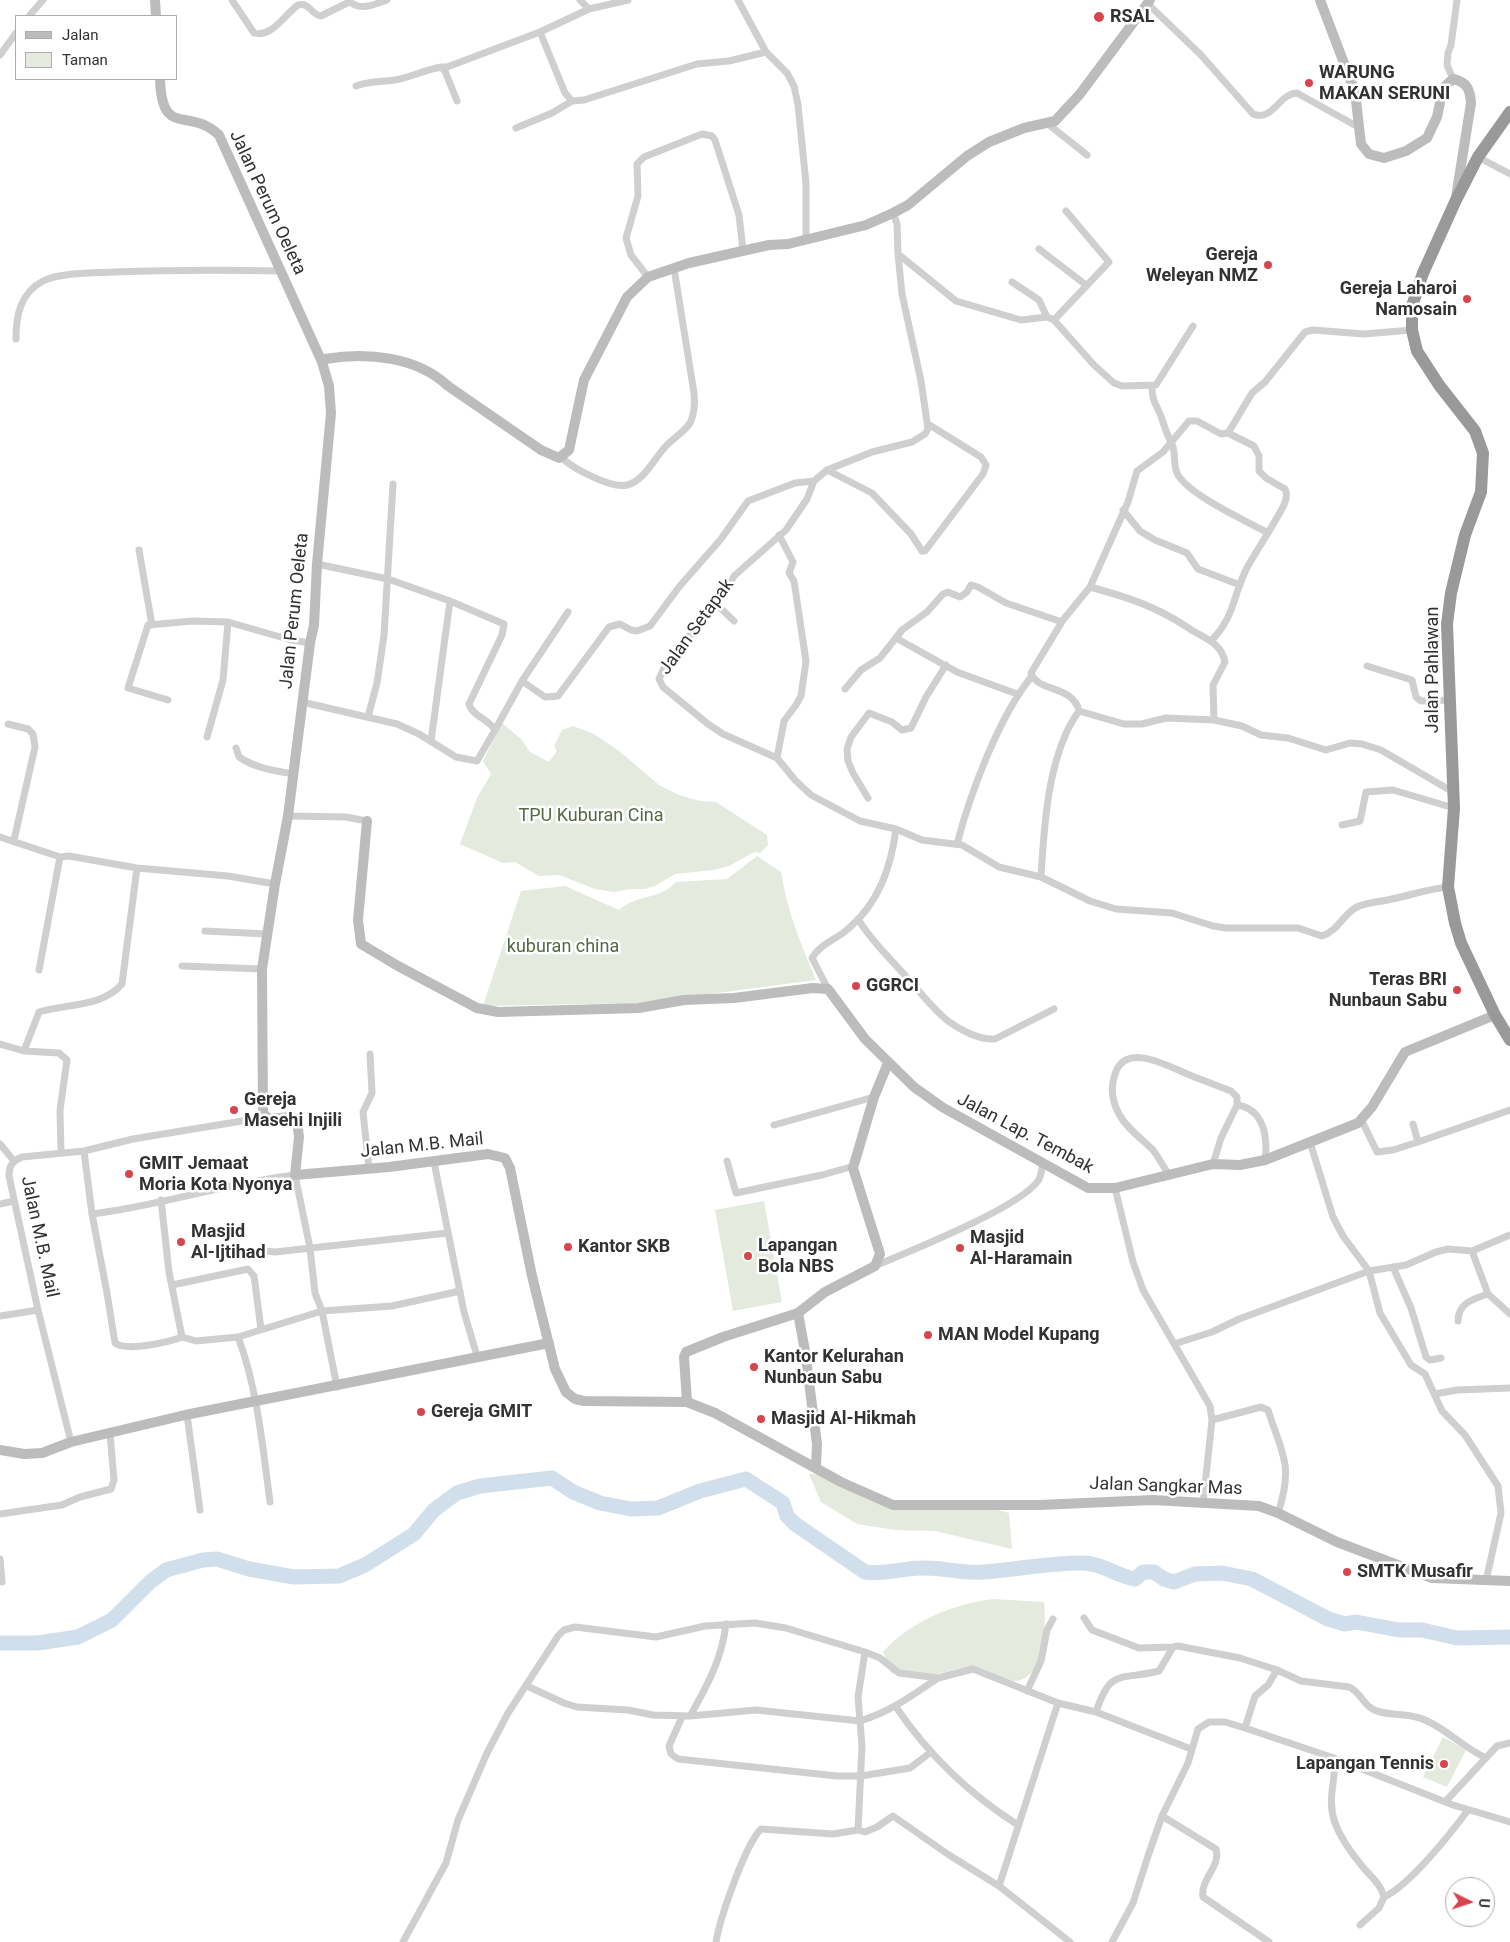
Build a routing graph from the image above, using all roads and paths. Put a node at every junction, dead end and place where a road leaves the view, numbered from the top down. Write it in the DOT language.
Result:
graph roads {
  1 [pos="43,0"];
  2 [pos="232,0"];
  3 [pos="387,0"];
  4 [pos="580,0"];
  5 [pos="628,0"];
  6 [pos="738,0"];
  7 [pos="1320,0"];
  8 [pos="1457,0"];
  9 [pos="158,1"];
  10 [pos="348,1"];
  11 [pos="1149,2"];
  12 [pos="589,9"];
  13 [pos="30,15"];
  14 [pos="156,15"];
  15 [pos="540,32"];
  16 [pos="15,34"];
  17 [pos="766,52"];
  18 [pos="0,55"];
  19 [pos="441,67"];
  20 [pos="1452,79"];
  21 [pos="160,80"];
  22 [pos="356,86"];
  23 [pos="456,101"];
  24 [pos="572,101"];
  25 [pos="1510,112"];
  26 [pos="1048,124"];
  27 [pos="516,128"];
  28 [pos="1360,128"];
  29 [pos="1087,155"];
  30 [pos="1478,157"];
  31 [pos="1510,174"];
  32 [pos="1456,200"];
  33 [pos="1066,211"];
  34 [pos="893,214"];
  35 [pos="806,240"];
  36 [pos="1039,249"];
  37 [pos="743,250"];
  38 [pos="898,254"];
  39 [pos="674,268"];
  40 [pos="282,271"];
  41 [pos="648,278"];
  42 [pos="1012,282"];
  43 [pos="1086,285"];
  44 [pos="1050,318"];
  45 [pos="1193,326"];
  46 [pos="1412,330"];
  47 [pos="16,339"];
  48 [pos="322,362"];
  49 [pos="1152,386"];
  50 [pos="928,424"];
  51 [pos="1228,433"];
  52 [pos="1172,443"];
  53 [pos="561,457"];
  54 [pos="827,470"];
  55 [pos="814,481"];
  56 [pos="393,484"];
  57 [pos="1124,510"];
  58 [pos="1268,533"];
  59 [pos="779,535"];
  60 [pos="139,550"];
  61 [pos="317,564"];
  62 [pos="388,579"];
  63 [pos="1240,585"];
  64 [pos="1090,587"];
  65 [pos="450,601"];
  66 [pos="715,604"];
  67 [pos="568,612"];
  68 [pos="734,621"];
  69 [pos="228,622"];
  70 [pos="1062,622"];
  71 [pos="152,625"];
  72 [pos="896,638"];
  73 [pos="1211,641"];
  74 [pos="310,643"];
  75 [pos="946,665"];
  76 [pos="1367,666"];
  77 [pos="1032,676"];
  78 [pos="522,681"];
  79 [pos="845,689"];
  80 [pos="1017,694"];
  81 [pos="168,700"];
  82 [pos="1450,700"];
  83 [pos="302,702"];
  84 [pos="1079,711"];
  85 [pos="368,718"];
  86 [pos="1214,720"];
  87 [pos="8,724"];
  88 [pos="495,730"];
  89 [pos="207,737"];
  90 [pos="431,741"];
  91 [pos="236,748"];
  92 [pos="777,758"];
  93 [pos="294,774"];
  94 [pos="1453,792"];
  95 [pos="868,798"];
  96 [pos="1454,808"];
  97 [pos="288,816"];
  98 [pos="366,821"];
  99 [pos="1342,825"];
  100 [pos="896,829"];
  101 [pos="0,837"];
  102 [pos="14,840"];
  103 [pos="958,844"];
  104 [pos="60,857"];
  105 [pos="137,868"];
  106 [pos="1041,878"];
  107 [pos="275,884"];
  108 [pos="1448,887"];
  109 [pos="858,919"];
  110 [pos="205,931"];
  111 [pos="267,934"];
  112 [pos="182,966"];
  113 [pos="262,969"];
  114 [pos="39,970"];
  115 [pos="828,989"];
  116 [pos="1054,1009"];
  117 [pos="1495,1015"];
  118 [pos="1510,1040"];
  119 [pos="0,1044"];
  120 [pos="24,1051"];
  121 [pos="370,1054"];
  122 [pos="888,1063"];
  123 [pos="874,1098"];
  124 [pos="1237,1105"];
  125 [pos="1510,1110"];
  126 [pos="266,1117"];
  127 [pos="1362,1121"];
  128 [pos="1413,1124"];
  129 [pos="774,1125"];
  130 [pos="1310,1142"];
  131 [pos="1418,1142"];
  132 [pos="0,1144"];
  133 [pos="84,1151"];
  134 [pos="61,1154"];
  135 [pos="1266,1160"];
  136 [pos="14,1161"];
  137 [pos="727,1161"];
  138 [pos="434,1162"];
  139 [pos="1043,1163"];
  140 [pos="1213,1164"];
  141 [pos="854,1166"];
  142 [pos="369,1169"];
  143 [pos="295,1175"];
  144 [pos="1170,1176"];
  145 [pos="1115,1188"];
  146 [pos="14,1200"];
  147 [pos="161,1200"];
  148 [pos="0,1204"];
  149 [pos="92,1214"];
  150 [pos="448,1233"];
  151 [pos="1510,1235"];
  152 [pos="310,1248"];
  153 [pos="265,1251"];
  154 [pos="1472,1251"];
  155 [pos="874,1266"];
  156 [pos="1393,1267"];
  157 [pos="1369,1271"];
  158 [pos="172,1286"];
  159 [pos="460,1291"];
  160 [pos="1488,1294"];
  161 [pos="38,1310"];
  162 [pos="322,1311"];
  163 [pos="798,1313"];
  164 [pos="1510,1314"];
  165 [pos="0,1316"];
  166 [pos="1458,1321"];
  167 [pos="261,1329"];
  168 [pos="182,1337"];
  169 [pos="238,1337"];
  170 [pos="549,1344"];
  171 [pos="1174,1344"];
  172 [pos="477,1356"];
  173 [pos="1442,1358"];
  174 [pos="337,1387"];
  175 [pos="1510,1388"];
  176 [pos="1435,1394"];
  177 [pos="254,1402"];
  178 [pos="687,1402"];
  179 [pos="187,1415"];
  180 [pos="1212,1420"];
  181 [pos="110,1434"];
  182 [pos="71,1442"];
  183 [pos="0,1450"];
  184 [pos="816,1466"];
  185 [pos="270,1502"];
  186 [pos="1203,1504"];
  187 [pos="200,1510"];
  188 [pos="1278,1512"];
  189 [pos="0,1514"];
  190 [pos="0,1560"];
  191 [pos="1486,1581"];
  192 [pos="1510,1581"];
  193 [pos="2,1582"];
  194 [pos="1084,1618"];
  195 [pos="1054,1619"];
  196 [pos="726,1624"];
  197 [pos="1173,1648"];
  198 [pos="865,1652"];
  199 [pos="1277,1670"];
  200 [pos="938,1678"];
  201 [pos="527,1686"];
  202 [pos="1027,1691"];
  203 [pos="1058,1703"];
  204 [pos="896,1707"];
  205 [pos="1096,1712"];
  206 [pos="686,1717"];
  207 [pos="860,1721"];
  208 [pos="1245,1728"];
  209 [pos="1510,1743"];
  210 [pos="1191,1749"];
  211 [pos="930,1752"];
  212 [pos="1334,1758"];
  213 [pos="1486,1758"];
  214 [pos="861,1776"];
  215 [pos="1446,1802"];
  216 [pos="1468,1810"];
  217 [pos="1162,1816"];
  218 [pos="1510,1822"];
  219 [pos="1018,1824"];
  220 [pos="858,1830"];
  221 [pos="999,1886"];
  222 [pos="1384,1897"];
  223 [pos="1360,1925"];
  224 [pos="403,1942"];
  225 [pos="716,1942"];
  226 [pos="1070,1942"];
  227 [pos="1112,1942"];
  228 [pos="1269,1942"];
  1 -- 13 [label="street"];
  2 -- 10 [label="street"];
  3 -- 10 [label="street"];
  4 -- 12 [label="street"];
  5 -- 12 [label="street"];
  6 -- 17 [label="street"];
  7 -- 28 [label="street"];
  8 -- 20 [label="street"];
  9 -- 14 [label="street"];
  11 -- 26 [label="street"];
  11 -- 28 [label="street"];
  12 -- 15 [label="street"];
  15 -- 19 [label="street"];
  15 -- 24 [label="street"];
  16 -- 18 [label="street"];
  17 -- 24 [label="street"];
  17 -- 35 [label="street"];
  19 -- 22 [label="street"];
  19 -- 23 [label="street"];
  20 -- 28 [label="street"];
  20 -- 32 [label="street"];
  21 -- 40 [label="street, Jalan Perum Oeleta"];
  24 -- 27 [label="street"];
  25 -- 30 [label="highway, Jalan Pahlawan"];
  26 -- 29 [label="street"];
  26 -- 34 [label="street"];
  30 -- 31 [label="street"];
  30 -- 32 [label="highway, Jalan Pahlawan"];
  32 -- 46 [label="highway, Jalan Pahlawan"];
  33 -- 43 [label="street"];
  34 -- 35 [label="street"];
  34 -- 38 [label="street"];
  35 -- 37 [label="street"];
  36 -- 43 [label="street"];
  37 -- 39 [label="street"];
  37 -- 41 [label="street"];
  38 -- 44 [label="street"];
  38 -- 50 [label="street"];
  39 -- 41 [label="street"];
  39 -- 53 [label="street"];
  40 -- 47 [label="street"];
  40 -- 48 [label="street, Jalan Perum Oeleta"];
  41 -- 53 [label="street"];
  42 -- 44 [label="street"];
  43 -- 44 [label="street"];
  44 -- 49 [label="street"];
  45 -- 49 [label="street"];
  46 -- 51 [label="street"];
  46 -- 82 [label="highway, Jalan Pahlawan"];
  48 -- 53 [label="street"];
  48 -- 61 [label="street, Jalan Perum Oeleta"];
  49 -- 52 [label="street"];
  50 -- 54 [label="street, Jalan Setapak"];
  50 -- 54 [label="street"];
  51 -- 52 [label="street"];
  51 -- 58 [label="street"];
  52 -- 57 [label="street"];
  52 -- 58 [label="street"];
  54 -- 55 [label="street, Jalan Setapak"];
  55 -- 59 [label="street, Jalan Setapak"];
  55 -- 78 [label="street"];
  56 -- 62 [label="street"];
  57 -- 63 [label="street"];
  57 -- 64 [label="street"];
  58 -- 63 [label="street"];
  59 -- 66 [label="street, Jalan Setapak"];
  59 -- 92 [label="street"];
  60 -- 71 [label="street"];
  61 -- 62 [label="street"];
  61 -- 74 [label="street, Jalan Perum Oeleta"];
  62 -- 65 [label="street"];
  62 -- 85 [label="street"];
  63 -- 73 [label="street"];
  64 -- 70 [label="street"];
  64 -- 73 [label="street"];
  65 -- 88 [label="street"];
  65 -- 90 [label="street"];
  66 -- 68 [label="street"];
  66 -- 92 [label="street, Jalan Setapak"];
  67 -- 78 [label="street"];
  69 -- 71 [label="street"];
  69 -- 74 [label="street"];
  69 -- 89 [label="street"];
  70 -- 72 [label="street"];
  70 -- 77 [label="street"];
  71 -- 81 [label="street"];
  72 -- 75 [label="street"];
  72 -- 79 [label="street"];
  73 -- 86 [label="street"];
  74 -- 83 [label="street, Jalan Perum Oeleta"];
  75 -- 80 [label="street"];
  75 -- 95 [label="street"];
  76 -- 82 [label="street"];
  77 -- 80 [label="street"];
  77 -- 84 [label="street"];
  78 -- 88 [label="street"];
  80 -- 103 [label="street"];
  82 -- 94 [label="highway, Jalan Pahlawan"];
  83 -- 85 [label="street"];
  83 -- 93 [label="street, Jalan Perum Oeleta"];
  84 -- 86 [label="street"];
  84 -- 106 [label="street"];
  85 -- 90 [label="street"];
  86 -- 94 [label="street"];
  87 -- 102 [label="street"];
  88 -- 90 [label="street"];
  91 -- 93 [label="street"];
  92 -- 100 [label="street, Jalan Setapak"];
  93 -- 97 [label="street, Jalan Perum Oeleta"];
  94 -- 96 [label="highway, Jalan Pahlawan"];
  96 -- 99 [label="street"];
  96 -- 108 [label="highway, Jalan Pahlawan"];
  97 -- 98 [label="street"];
  97 -- 107 [label="street, Jalan Perum Oeleta"];
  98 -- 115 [label="street"];
  100 -- 103 [label="street, Jalan Setapak"];
  100 -- 109 [label="street"];
  101 -- 102 [label="street"];
  102 -- 104 [label="street"];
  103 -- 106 [label="street, Jalan Setapak"];
  104 -- 105 [label="street"];
  104 -- 114 [label="street"];
  105 -- 107 [label="street"];
  105 -- 120 [label="street"];
  106 -- 108 [label="street, Jalan Setapak"];
  107 -- 111 [label="street, Jalan Perum Oeleta"];
  108 -- 117 [label="highway, Jalan Pahlawan"];
  109 -- 115 [label="street"];
  109 -- 116 [label="street"];
  110 -- 111 [label="street"];
  111 -- 113 [label="street, Jalan Perum Oeleta"];
  112 -- 113 [label="street"];
  113 -- 126 [label="street, Jalan Perum Oeleta"];
  115 -- 122 [label="street, Jalan Lap. Tembak"];
  117 -- 118 [label="highway, Jalan Pahlawan"];
  117 -- 127 [label="street"];
  119 -- 120 [label="street"];
  120 -- 134 [label="street"];
  121 -- 142 [label="street"];
  122 -- 123 [label="street"];
  122 -- 139 [label="street, Jalan Lap. Tembak"];
  123 -- 129 [label="street"];
  123 -- 141 [label="street"];
  124 -- 135 [label="street"];
  124 -- 140 [label="street"];
  124 -- 144 [label="street"];
  125 -- 131 [label="street"];
  126 -- 133 [label="street, Jalan M.B. Mail"];
  126 -- 143 [label="street"];
  127 -- 130 [label="street, Jalan Lap. Tembak"];
  127 -- 131 [label="street"];
  128 -- 131 [label="street"];
  130 -- 135 [label="street, Jalan Lap. Tembak"];
  130 -- 157 [label="street"];
  132 -- 136 [label="street"];
  133 -- 134 [label="street, Jalan M.B. Mail"];
  133 -- 149 [label="street"];
  134 -- 136 [label="street, Jalan M.B. Mail"];
  135 -- 140 [label="street, Jalan Lap. Tembak"];
  136 -- 146 [label="street, Jalan M.B. Mail"];
  137 -- 141 [label="street"];
  138 -- 142 [label="street, Jalan M.B. Mail"];
  138 -- 150 [label="street"];
  138 -- 170 [label="street, Jalan M.B. Mail"];
  139 -- 145 [label="street, Jalan Lap. Tembak"];
  139 -- 155 [label="street"];
  140 -- 144 [label="street, Jalan Lap. Tembak"];
  141 -- 155 [label="street"];
  142 -- 143 [label="street, Jalan M.B. Mail"];
  143 -- 147 [label="street, Jalan M.B. Mail"];
  143 -- 152 [label="street"];
  144 -- 145 [label="street, Jalan Lap. Tembak"];
  145 -- 171 [label="street"];
  146 -- 148 [label="street"];
  146 -- 161 [label="street, Jalan M.B. Mail"];
  147 -- 149 [label="street, Jalan M.B. Mail"];
  147 -- 158 [label="street"];
  149 -- 168 [label="street"];
  150 -- 152 [label="street"];
  150 -- 159 [label="street"];
  151 -- 154 [label="street"];
  152 -- 153 [label="street"];
  152 -- 162 [label="street"];
  154 -- 156 [label="street"];
  154 -- 160 [label="street"];
  155 -- 163 [label="street"];
  156 -- 157 [label="street"];
  156 -- 173 [label="street"];
  157 -- 171 [label="street"];
  157 -- 176 [label="street"];
  158 -- 167 [label="street"];
  158 -- 168 [label="street"];
  159 -- 162 [label="street"];
  159 -- 172 [label="street"];
  160 -- 164 [label="street"];
  160 -- 166 [label="street"];
  161 -- 165 [label="street"];
  161 -- 182 [label="street, Jalan M.B. Mail"];
  162 -- 167 [label="street"];
  162 -- 174 [label="street"];
  163 -- 178 [label="street"];
  163 -- 184 [label="street"];
  167 -- 169 [label="street"];
  168 -- 169 [label="street"];
  169 -- 177 [label="street"];
  170 -- 172 [label="street"];
  170 -- 178 [label="street"];
  171 -- 180 [label="street"];
  172 -- 174 [label="street"];
  174 -- 177 [label="street"];
  175 -- 176 [label="street"];
  176 -- 191 [label="street"];
  177 -- 179 [label="street"];
  177 -- 185 [label="street"];
  178 -- 184 [label="street, Jalan Sangkar Mas"];
  179 -- 181 [label="street"];
  179 -- 187 [label="street"];
  180 -- 186 [label="street"];
  180 -- 188 [label="street"];
  181 -- 182 [label="street"];
  181 -- 189 [label="street"];
  182 -- 183 [label="street"];
  184 -- 186 [label="street, Jalan Sangkar Mas"];
  186 -- 188 [label="street, Jalan Sangkar Mas"];
  188 -- 191 [label="street, Jalan Sangkar Mas"];
  190 -- 193 [label="street"];
  191 -- 192 [label="street, Jalan Sangkar Mas"];
  194 -- 197 [label="street"];
  195 -- 202 [label="street"];
  196 -- 198 [label="street"];
  196 -- 201 [label="street"];
  196 -- 206 [label="street"];
  197 -- 199 [label="street"];
  197 -- 205 [label="street"];
  198 -- 200 [label="street"];
  198 -- 207 [label="street"];
  199 -- 208 [label="street"];
  199 -- 213 [label="street"];
  200 -- 202 [label="street"];
  200 -- 204 [label="street"];
  201 -- 206 [label="street"];
  201 -- 224 [label="street"];
  202 -- 203 [label="street"];
  203 -- 205 [label="street"];
  203 -- 219 [label="street"];
  204 -- 207 [label="street"];
  204 -- 211 [label="street"];
  205 -- 210 [label="street"];
  206 -- 207 [label="street"];
  206 -- 214 [label="street"];
  207 -- 214 [label="street"];
  208 -- 210 [label="street"];
  208 -- 212 [label="street"];
  209 -- 213 [label="street"];
  210 -- 217 [label="street"];
  211 -- 214 [label="street"];
  211 -- 219 [label="street"];
  212 -- 215 [label="street"];
  212 -- 222 [label="street"];
  213 -- 215 [label="street"];
  214 -- 220 [label="street"];
  215 -- 216 [label="street"];
  216 -- 218 [label="street"];
  216 -- 222 [label="street"];
  217 -- 227 [label="street"];
  217 -- 228 [label="street"];
  219 -- 221 [label="street"];
  220 -- 221 [label="street"];
  220 -- 225 [label="street"];
  221 -- 226 [label="street"];
  222 -- 223 [label="street"];
}
